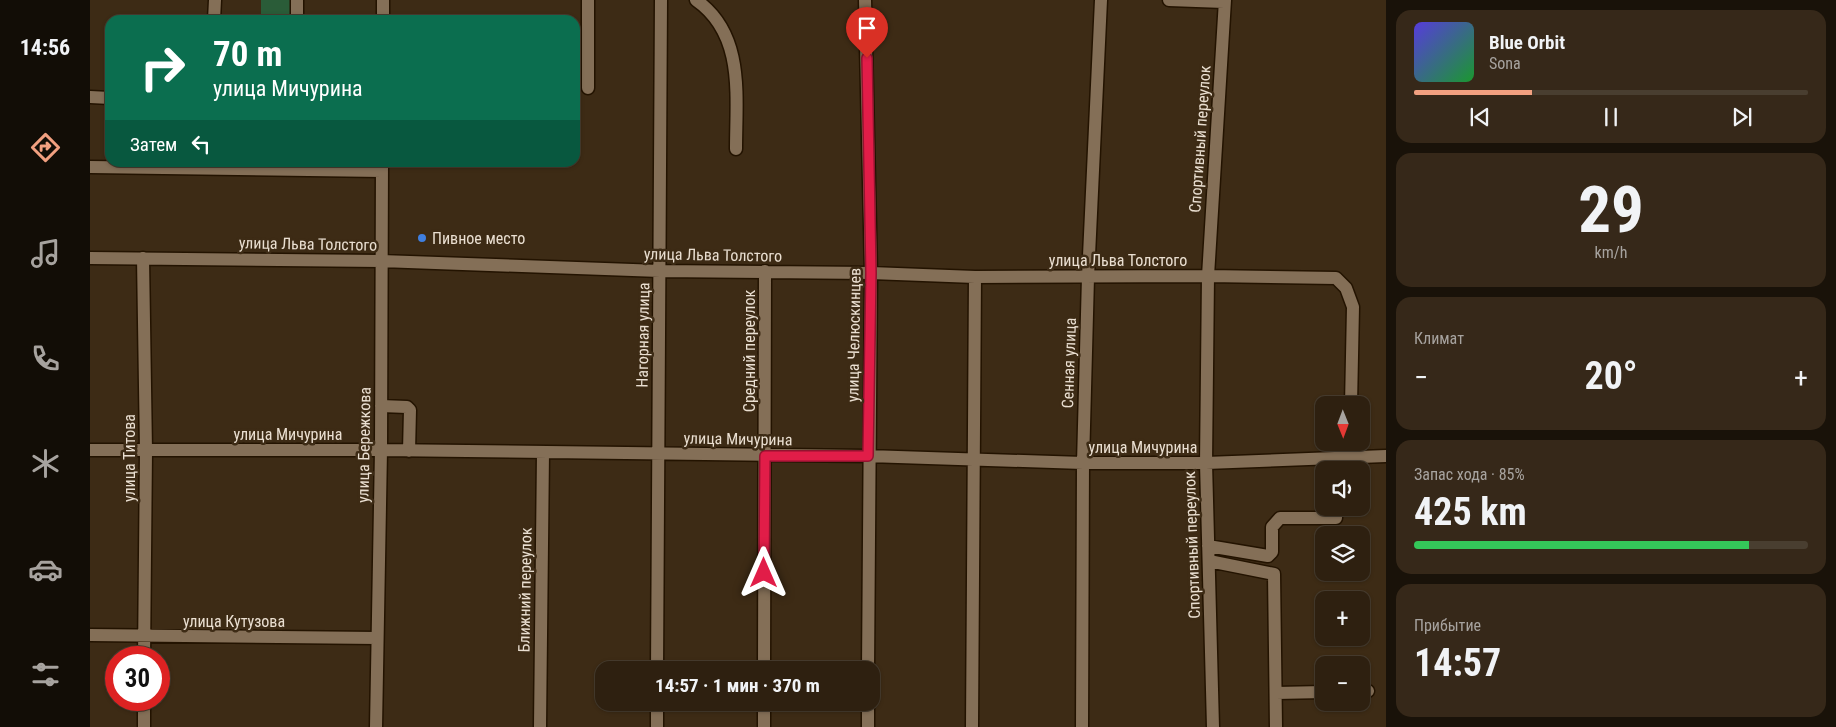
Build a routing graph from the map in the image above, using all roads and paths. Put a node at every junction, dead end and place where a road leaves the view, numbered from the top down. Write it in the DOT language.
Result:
graph roads {
  1 [pos="215,0"];
  2 [pos="298,0"];
  3 [pos="383,0"];
  4 [pos="588,0"];
  5 [pos="661,0"];
  6 [pos="696,0"];
  7 [pos="865,0"];
  8 [pos="1101,0"];
  9 [pos="1169,0"];
  10 [pos="1224,1"];
  11 [pos="214,15"];
  12 [pos="297,15"];
  13 [pos="383,15"];
  14 [pos="588,88"];
  15 [pos="90,98"];
  16 [pos="105,98"];
  17 [pos="736,149"];
  18 [pos="90,167"];
  19 [pos="105,167"];
  20 [pos="382,167"];
  21 [pos="90,258"];
  22 [pos="143,258"];
  23 [pos="381,261"];
  24 [pos="660,271"];
  25 [pos="765,271"];
  26 [pos="871,273"];
  27 [pos="1208,276"];
  28 [pos="975,277"];
  29 [pos="1088,277"];
  30 [pos="1351,396"];
  31 [pos="381,406"];
  32 [pos="90,450"];
  33 [pos="381,450"];
  34 [pos="408,450"];
  35 [pos="146,451"];
  36 [pos="1349,451"];
  37 [pos="543,453"];
  38 [pos="658,454"];
  39 [pos="765,456"];
  40 [pos="868,456"];
  41 [pos="1386,456"];
  42 [pos="1349,457"];
  43 [pos="974,461"];
  44 [pos="1342,461"];
  45 [pos="1083,463"];
  46 [pos="1206,464"];
  47 [pos="1315,464"];
  48 [pos="1336,516"];
  49 [pos="1208,546"];
  50 [pos="1209,561"];
  51 [pos="90,635"];
  52 [pos="143,636"];
  53 [pos="377,638"];
  54 [pos="143,646"];
  55 [pos="657,661"];
  56 [pos="764,661"];
  57 [pos="868,661"];
  58 [pos="1315,692"];
  59 [pos="1276,693"];
  60 [pos="144,711"];
  61 [pos="657,711"];
  62 [pos="764,711"];
  63 [pos="868,711"];
  64 [pos="144,727"];
  65 [pos="376,727"];
  66 [pos="387,727"];
  67 [pos="540,727"];
  68 [pos="657,727"];
  69 [pos="764,727"];
  70 [pos="868,727"];
  71 [pos="972,727"];
  72 [pos="1082,727"];
  73 [pos="1213,727"];
  74 [pos="1276,727"];
  1 -- 11 [label="street"];
  2 -- 12 [label="street"];
  3 -- 13 [label="street"];
  4 -- 14 [label="street"];
  5 -- 24 [label="street, Нагорная улица"];
  6 -- 17 [label="street"];
  7 -- 26 [label="street, улица Челюскинцев"];
  8 -- 29 [label="street, Сенная улица"];
  9 -- 10 [label="street"];
  10 -- 27 [label="street, Спортивный переулок"];
  15 -- 16 [label="street"];
  18 -- 19 [label="street"];
  20 -- 23 [label="street, улица Бережкова"];
  21 -- 22 [label="street, улица Льва Толстого"];
  22 -- 23 [label="street, улица Льва Толстого"];
  22 -- 35 [label="street, улица Титова"];
  23 -- 24 [label="street, улица Льва Толстого"];
  23 -- 31 [label="street, улица Бережкова"];
  24 -- 25 [label="street, улица Льва Толстого"];
  24 -- 38 [label="street, Нагорная улица"];
  25 -- 26 [label="street, улица Льва Толстого"];
  25 -- 39 [label="street, Средний переулок"];
  26 -- 28 [label="street, улица Льва Толстого"];
  26 -- 40 [label="street, улица Челюскинцев"];
  27 -- 29 [label="street, улица Льва Толстого"];
  27 -- 30 [label="street, улица Льва Толстого"];
  27 -- 46 [label="street, Спортивный переулок"];
  28 -- 29 [label="street, улица Льва Толстого"];
  28 -- 43 [label="street"];
  29 -- 45 [label="street, Сенная улица"];
  31 -- 33 [label="street, улица Бережкова"];
  31 -- 34 [label="street"];
  32 -- 35 [label="street, улица Мичурина"];
  33 -- 34 [label="street, улица Мичурина"];
  33 -- 35 [label="street, улица Мичурина"];
  33 -- 53 [label="street, улица Бережкова"];
  34 -- 37 [label="street, улица Мичурина"];
  35 -- 52 [label="street, улица Титова"];
  36 -- 42 [label="street"];
  37 -- 38 [label="street, улица Мичурина"];
  37 -- 67 [label="street, Ближний переулок"];
  38 -- 39 [label="street, улица Мичурина"];
  38 -- 55 [label="street, Нагорная улица"];
  39 -- 40 [label="street, улица Мичурина"];
  39 -- 56 [label="street, Средний переулок"];
  40 -- 43 [label="street, улица Мичурина"];
  40 -- 57 [label="street, улица Челюскинцев"];
  41 -- 42 [label="street, улица Мичурина"];
  42 -- 44 [label="street, улица Мичурина"];
  43 -- 45 [label="street, улица Мичурина"];
  43 -- 71 [label="street"];
  45 -- 46 [label="street, улица Мичурина"];
  45 -- 72 [label="street, Сенная улица"];
  46 -- 47 [label="street, улица Мичурина"];
  46 -- 49 [label="street, Спортивный переулок"];
  48 -- 49 [label="street"];
  49 -- 50 [label="street, Спортивный переулок"];
  50 -- 59 [label="street"];
  50 -- 73 [label="street, Спортивный переулок"];
  51 -- 52 [label="street, улица Кутузова"];
  52 -- 53 [label="street, улица Кутузова"];
  52 -- 54 [label="street, улица Титова"];
  53 -- 65 [label="street, улица Бережкова"];
  58 -- 59 [label="street"];
  59 -- 74 [label="street"];
  60 -- 64 [label="street"];
  61 -- 68 [label="street"];
  62 -- 69 [label="street"];
  63 -- 70 [label="street"];
  65 -- 66 [label="street"];
}
